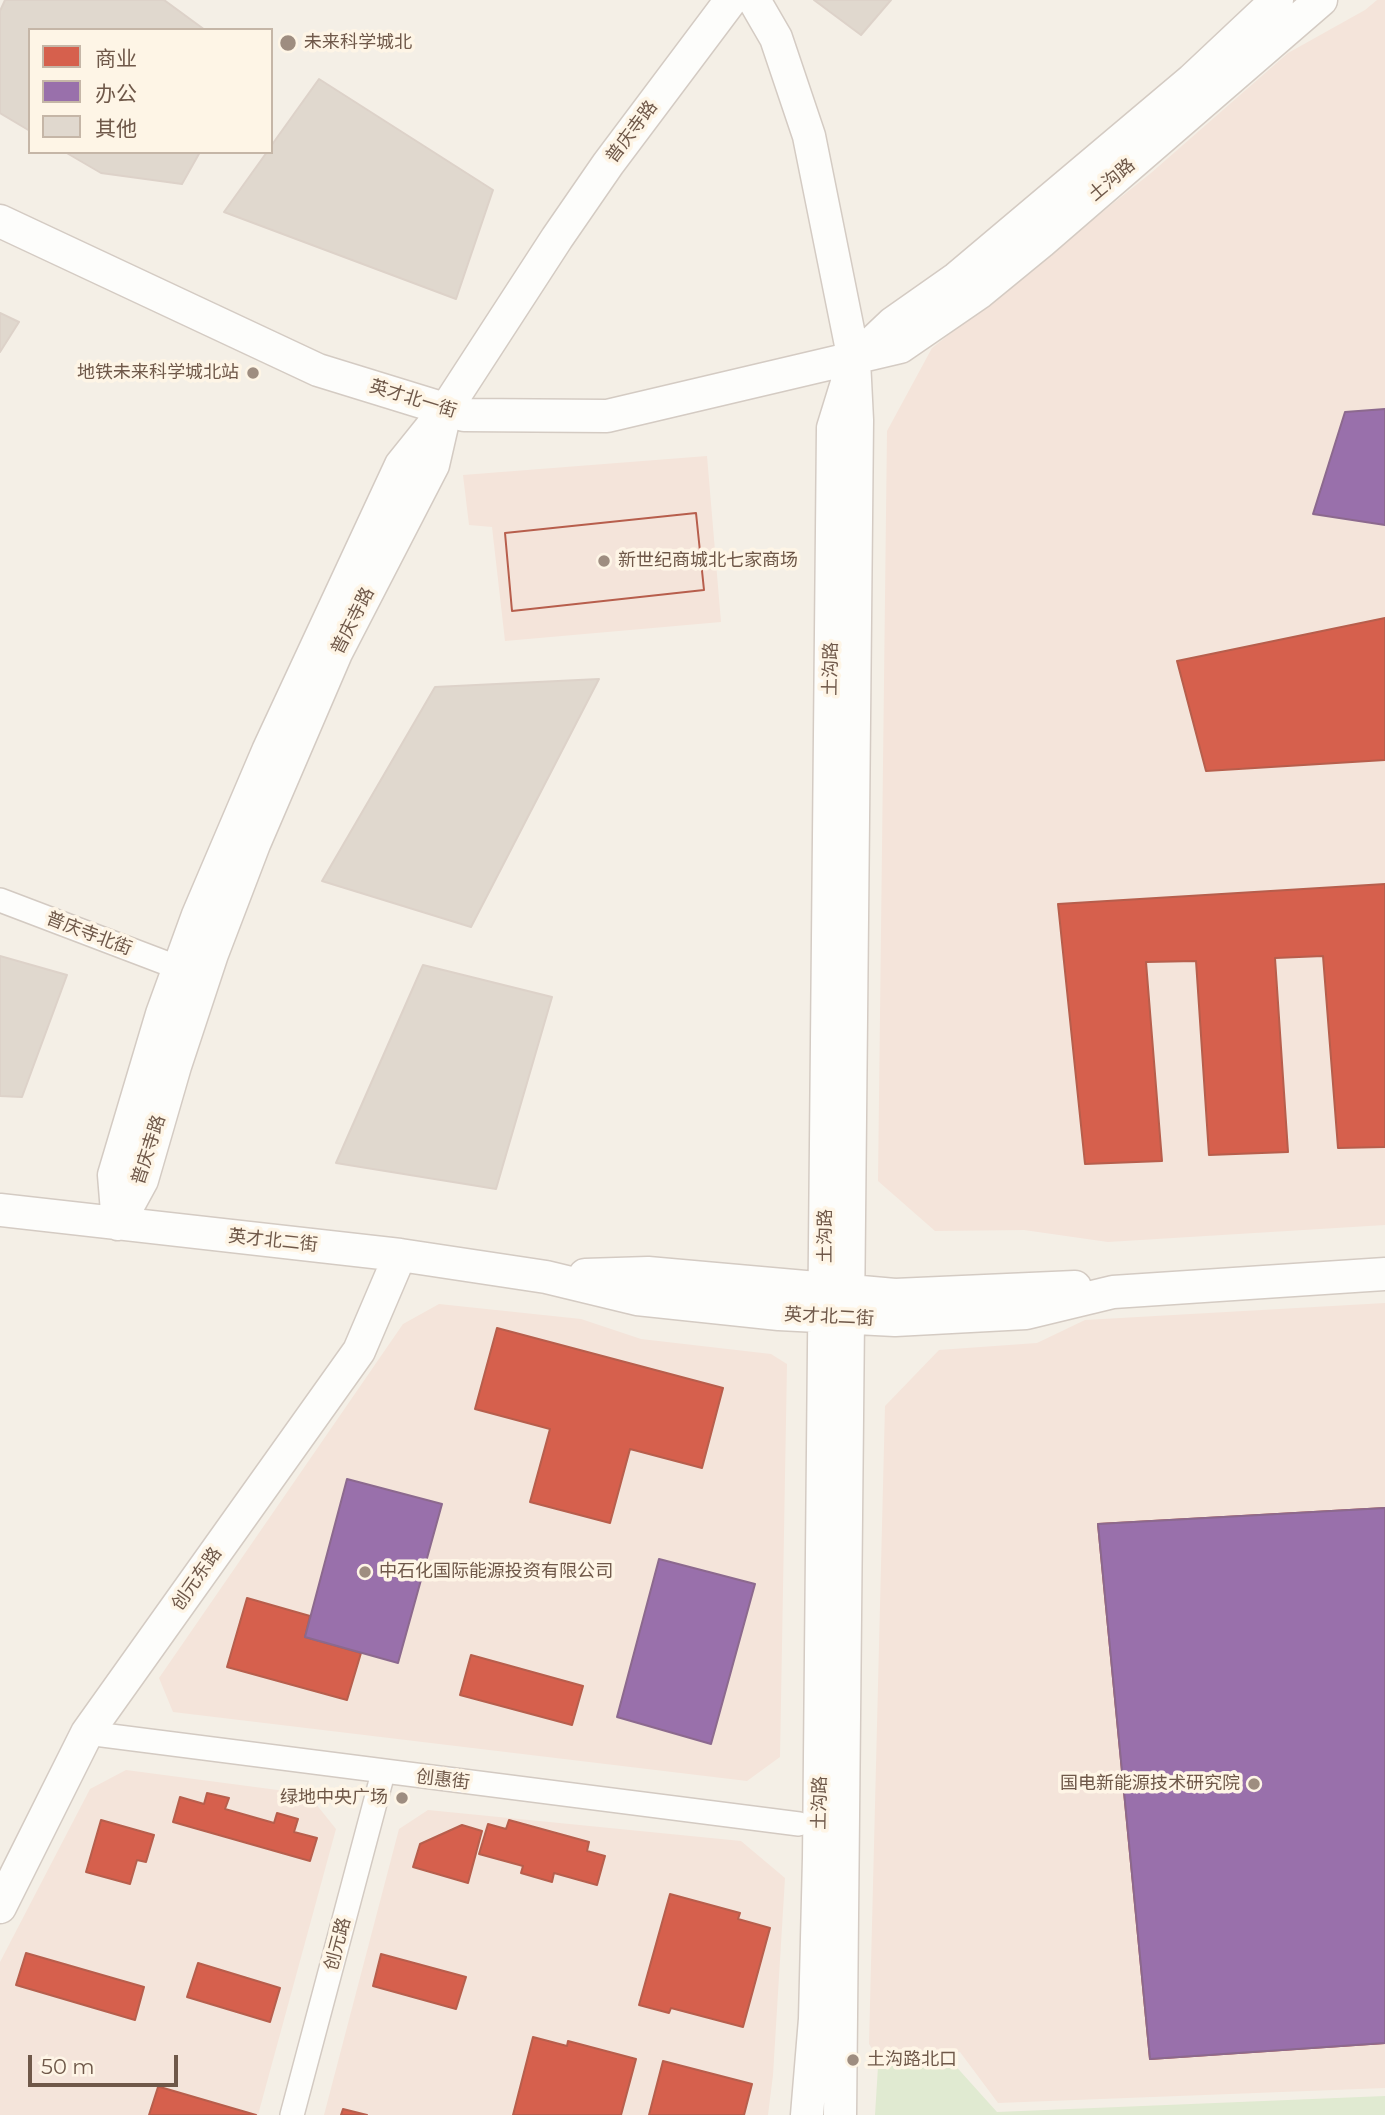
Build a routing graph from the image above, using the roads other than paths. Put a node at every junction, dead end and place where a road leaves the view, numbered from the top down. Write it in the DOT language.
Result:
graph roads {
  1 [pos="731,0"];
  2 [pos="754,0"];
  3 [pos="1277,0"];
  4 [pos="1321,0"];
  5 [pos="0,221"];
  6 [pos="854,360"];
  7 [pos="446,409"];
  8 [pos="0,900"];
  9 [pos="179,968"];
  10 [pos="0,1210"];
  11 [pos="118,1224"];
  12 [pos="400,1255"];
  13 [pos="1385,1274"];
  14 [pos="837,1304"];
  15 [pos="88,1733"];
  16 [pos="383,1773"];
  17 [pos="799,1824"];
  18 [pos="0,1907"];
  19 [pos="292,2115"];
  20 [pos="807,2115"];
  21 [pos="840,2115"];
  1 -- 7 [label="street, 普庆寺路"];
  2 -- 6 [label="street"];
  3 -- 6 [label="street, 土沟路"];
  4 -- 6 [label="street, 土沟路"];
  5 -- 7 [label="street, 英才北一街"];
  6 -- 7 [label="street, 英才北一街"];
  6 -- 14 [label="street, 土沟路"];
  7 -- 9 [label="street, 普庆寺路"];
  7 -- 11 [label="street, 普庆寺路"];
  8 -- 9 [label="street, 普庆寺北街"];
  9 -- 11 [label="street, 普庆寺路"];
  10 -- 11 [label="street, 英才北二街"];
  11 -- 12 [label="street, 英才北二街"];
  12 -- 14 [label="street, 英才北二街"];
  12 -- 15 [label="street, 创元东路"];
  13 -- 14 [label="street, 英才北二街"];
  14 -- 20 [label="street, 土沟路"];
  14 -- 21 [label="street, 土沟路"];
  15 -- 16 [label="street, 创惠街"];
  15 -- 18 [label="street, 创元东路"];
  16 -- 17 [label="street, 创惠街"];
  16 -- 19 [label="street, 创元路"];
}
